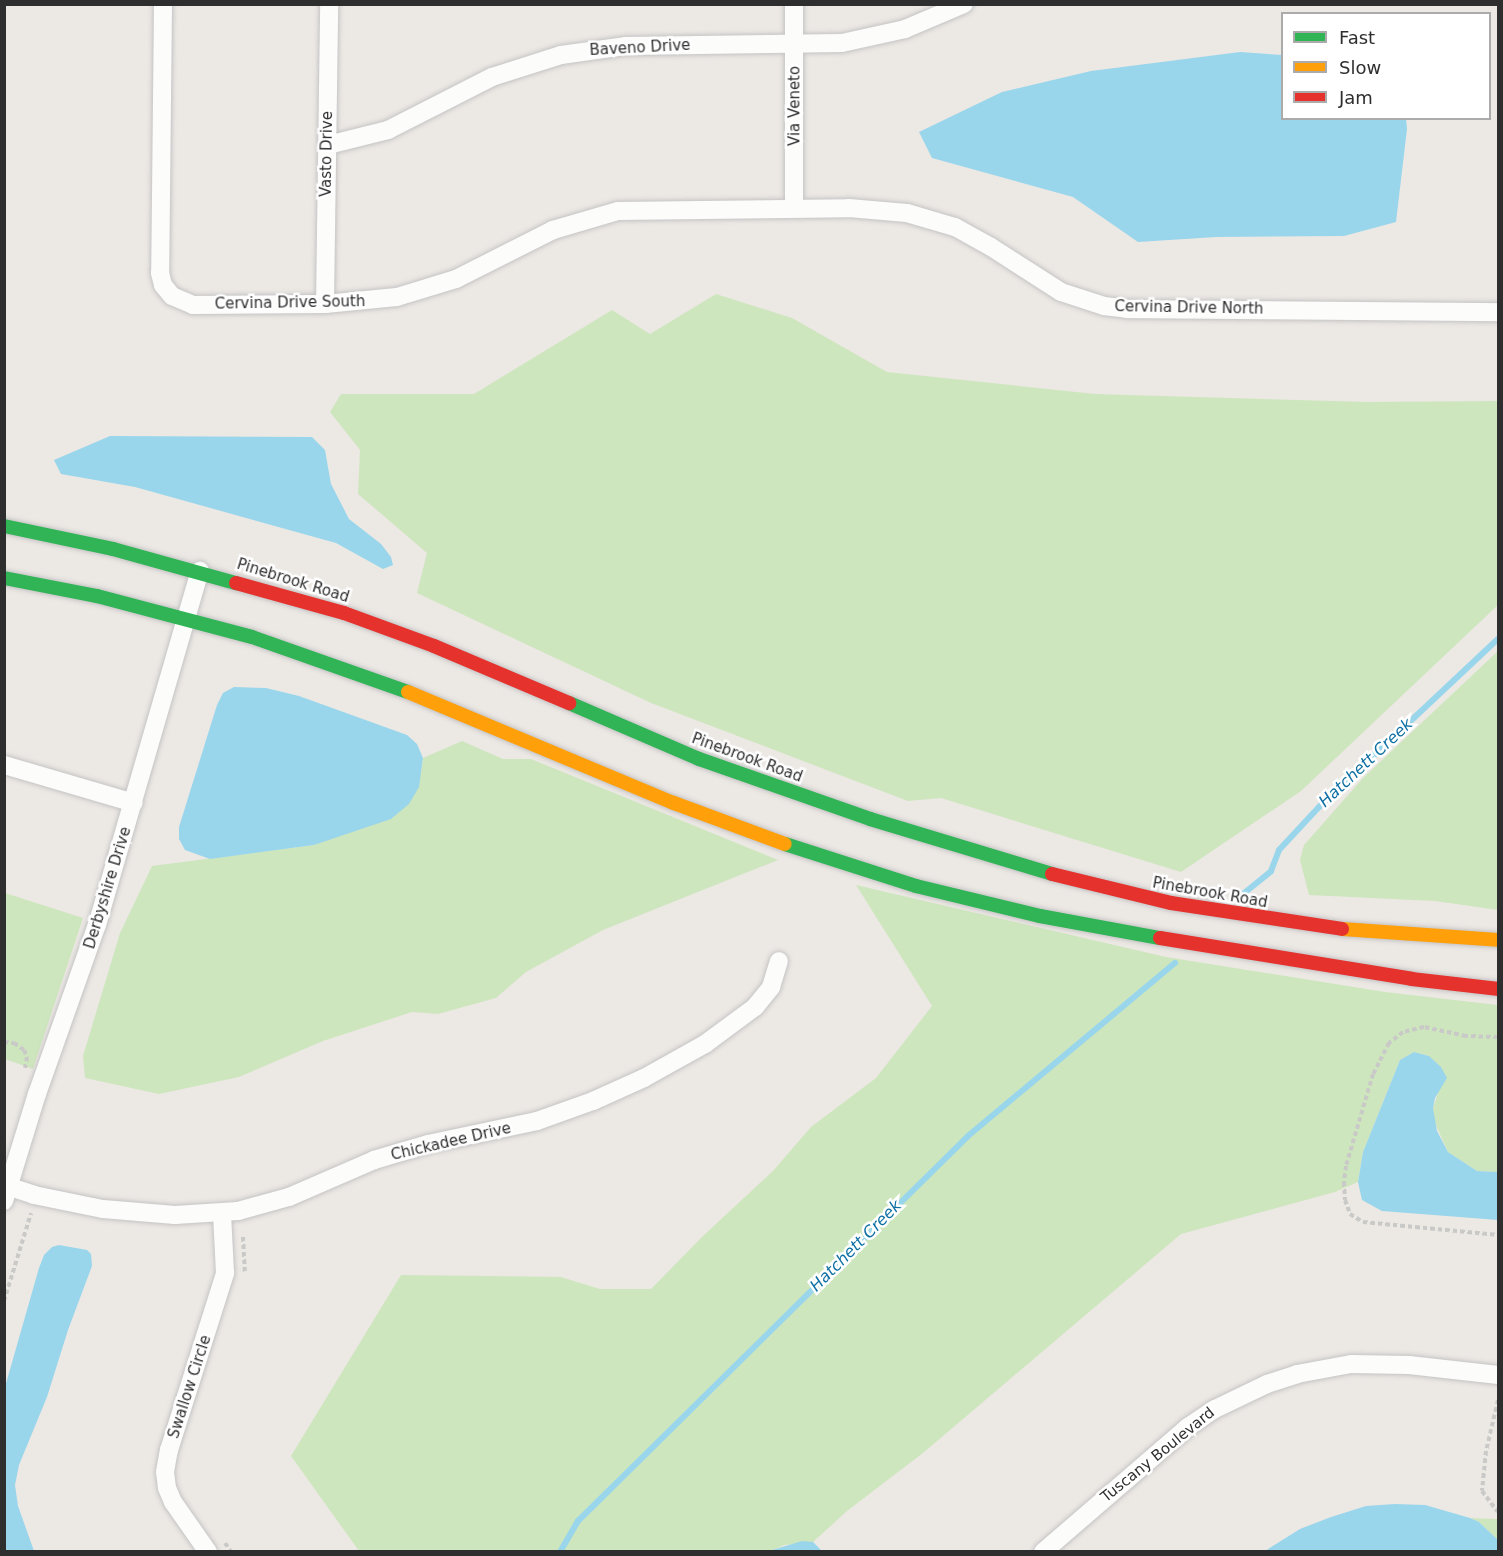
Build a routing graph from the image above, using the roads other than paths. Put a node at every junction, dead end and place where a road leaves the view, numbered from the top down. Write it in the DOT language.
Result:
graph roads {
  1 [pos="163,4"];
  2 [pos="329,4"];
  3 [pos="794,4"];
  4 [pos="964,4"];
  5 [pos="795,44"];
  6 [pos="328,145"];
  7 [pos="794,208"];
  8 [pos="325,304"];
  9 [pos="1498,312"];
  10 [pos="4,526"];
  11 [pos="201,571"];
  12 [pos="4,578"];
  13 [pos="187,620"];
  14 [pos="4,765"];
  15 [pos="134,804"];
  16 [pos="1498,940"];
  17 [pos="779,960"];
  18 [pos="1498,989"];
  19 [pos="6,1191"];
  20 [pos="222,1213"];
  21 [pos="1498,1375"];
  22 [pos="208,1551"];
  23 [pos="1043,1551"];
  1 -- 8 [label="street, Cervina Drive South"];
  2 -- 6 [label="street, Vasto Drive"];
  3 -- 5 [label="street, Via Veneto"];
  4 -- 5 [label="street, Baveno Drive"];
  5 -- 6 [label="street, Baveno Drive"];
  5 -- 7 [label="street, Via Veneto"];
  6 -- 8 [label="street, Vasto Drive"];
  7 -- 8 [label="street, Cervina Drive South"];
  7 -- 9 [label="street, Cervina Drive North"];
  10 -- 11 [label="street, Pinebrook Road"];
  11 -- 13 [label="street, Derbyshire Drive"];
  11 -- 16 [label="street, Pinebrook Road"];
  12 -- 13 [label="street"];
  13 -- 15 [label="street, Derbyshire Drive"];
  13 -- 18 [label="street"];
  14 -- 15 [label="street"];
  15 -- 19 [label="street, Derbyshire Drive"];
  17 -- 20 [label="street, Chickadee Drive"];
  19 -- 20 [label="street, Chickadee Drive"];
  20 -- 22 [label="street, Swallow Circle"];
  21 -- 23 [label="street, Tuscany Boulevard"];
}
